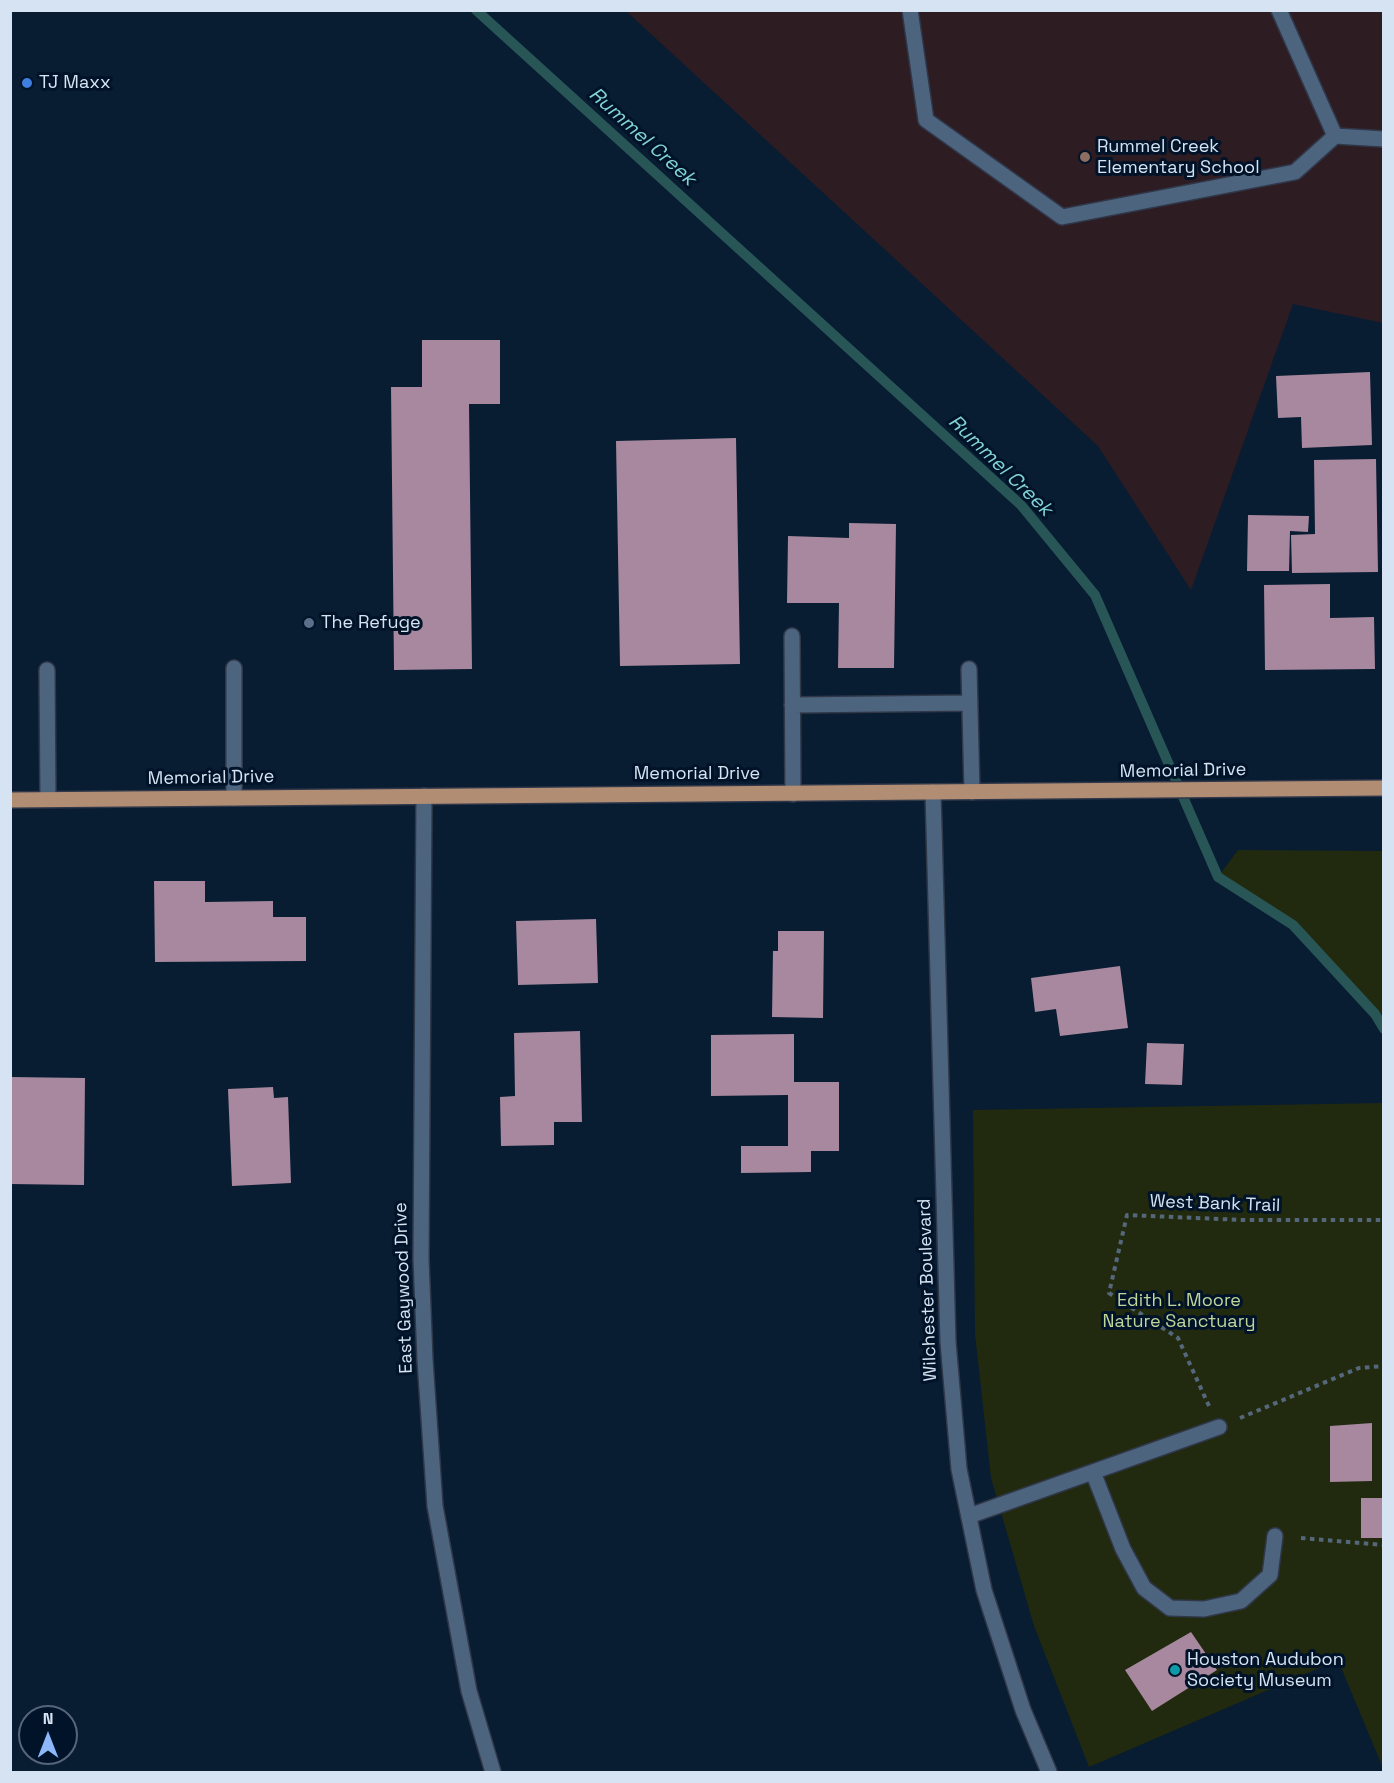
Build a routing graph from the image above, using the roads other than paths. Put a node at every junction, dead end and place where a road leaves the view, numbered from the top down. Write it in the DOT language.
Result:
graph roads {
  1 [pos="910,10"];
  2 [pos="1280,10"];
  3 [pos="1335,136"];
  4 [pos="1383,139"];
  5 [pos="792,636"];
  6 [pos="234,668"];
  7 [pos="969,669"];
  8 [pos="47,670"];
  9 [pos="970,704"];
  10 [pos="792,705"];
  11 [pos="1383,788"];
  12 [pos="933,792"];
  13 [pos="972,792"];
  14 [pos="793,794"];
  15 [pos="424,796"];
  16 [pos="234,798"];
  17 [pos="48,799"];
  18 [pos="10,800"];
  19 [pos="1219,1427"];
  20 [pos="1093,1472"];
  21 [pos="969,1516"];
  22 [pos="1275,1536"];
  23 [pos="493,1773"];
  24 [pos="1048,1773"];
  1 -- 3 [label="street"];
  2 -- 3 [label="street"];
  3 -- 4 [label="street"];
  5 -- 10 [label="street"];
  6 -- 16 [label="street"];
  7 -- 9 [label="street"];
  8 -- 17 [label="street"];
  9 -- 10 [label="street"];
  9 -- 13 [label="street"];
  10 -- 14 [label="street"];
  11 -- 13 [label="main road, Memorial Drive"];
  12 -- 13 [label="main road, Memorial Drive"];
  12 -- 14 [label="main road, Memorial Drive"];
  12 -- 21 [label="street, Wilchester Boulevard"];
  14 -- 15 [label="main road, Memorial Drive"];
  15 -- 16 [label="main road, Memorial Drive"];
  15 -- 23 [label="street, East Gaywood Drive"];
  16 -- 17 [label="main road, Memorial Drive"];
  17 -- 18 [label="main road, Memorial Drive"];
  19 -- 20 [label="street"];
  20 -- 21 [label="street"];
  20 -- 22 [label="street"];
  21 -- 24 [label="street, Wilchester Boulevard"];
}
